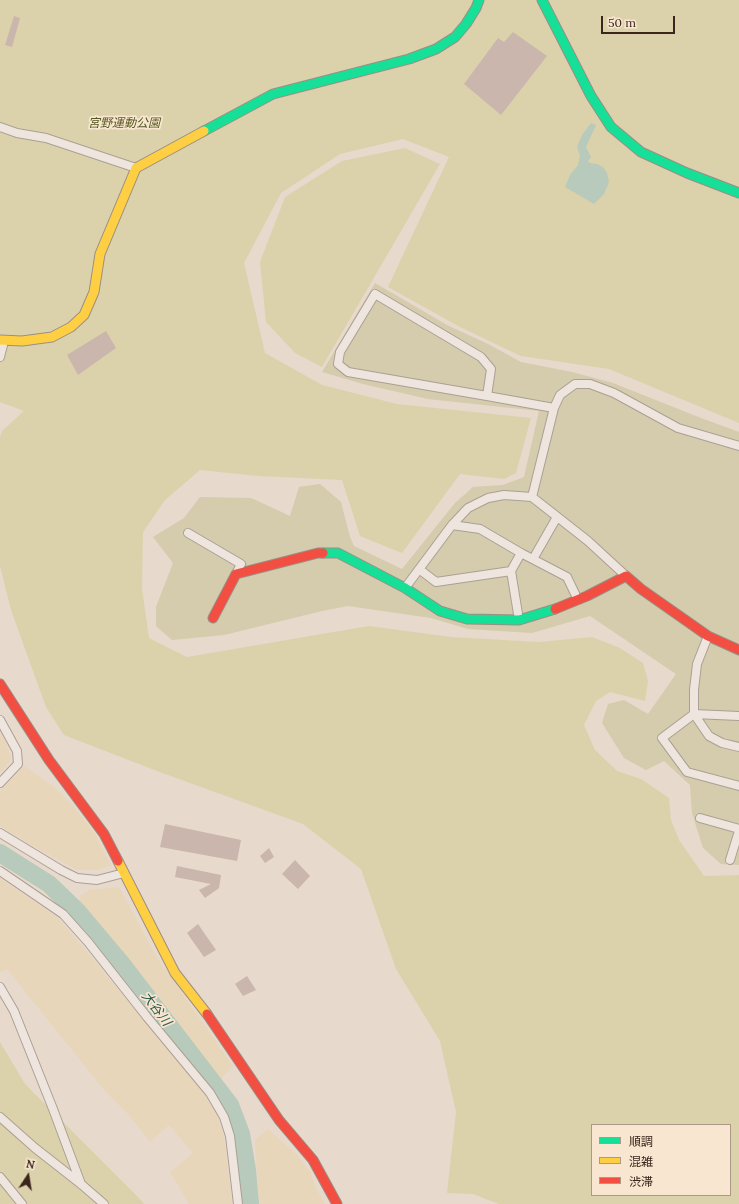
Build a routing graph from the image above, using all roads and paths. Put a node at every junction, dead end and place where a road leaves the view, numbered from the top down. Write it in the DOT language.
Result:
graph roads {
  1 [pos="479,0"];
  2 [pos="542,0"];
  3 [pos="0,127"];
  4 [pos="136,168"];
  5 [pos="739,193"];
  6 [pos="2,341"];
  7 [pos="0,357"];
  8 [pos="487,396"];
  9 [pos="554,408"];
  10 [pos="739,446"];
  11 [pos="532,497"];
  12 [pos="557,517"];
  13 [pos="452,525"];
  14 [pos="188,533"];
  15 [pos="521,553"];
  16 [pos="533,559"];
  17 [pos="419,569"];
  18 [pos="511,571"];
  19 [pos="236,574"];
  20 [pos="626,576"];
  21 [pos="404,588"];
  22 [pos="578,600"];
  23 [pos="213,618"];
  24 [pos="519,620"];
  25 [pos="708,636"];
  26 [pos="739,650"];
  27 [pos="0,684"];
  28 [pos="694,714"];
  29 [pos="739,716"];
  30 [pos="0,720"];
  31 [pos="739,747"];
  32 [pos="0,783"];
  33 [pos="739,786"];
  34 [pos="700,818"];
  35 [pos="739,830"];
  36 [pos="0,833"];
  37 [pos="730,860"];
  38 [pos="0,871"];
  39 [pos="124,873"];
  40 [pos="0,987"];
  41 [pos="0,1117"];
  42 [pos="0,1177"];
  43 [pos="81,1184"];
  44 [pos="22,1204"];
  45 [pos="104,1204"];
  46 [pos="238,1204"];
  47 [pos="337,1204"];
  1 -- 4 [label="street"];
  2 -- 5 [label="street"];
  3 -- 4 [label="street"];
  4 -- 6 [label="street"];
  6 -- 7 [label="street"];
  8 -- 8 [label="street"];
  8 -- 9 [label="street"];
  9 -- 10 [label="street"];
  9 -- 11 [label="street"];
  11 -- 12 [label="street"];
  11 -- 13 [label="street"];
  12 -- 16 [label="street"];
  12 -- 20 [label="street"];
  13 -- 15 [label="street"];
  13 -- 17 [label="street"];
  14 -- 19 [label="street"];
  15 -- 16 [label="street"];
  15 -- 18 [label="street"];
  16 -- 22 [label="street"];
  17 -- 18 [label="street"];
  17 -- 21 [label="street"];
  18 -- 24 [label="street"];
  19 -- 21 [label="street"];
  19 -- 23 [label="street"];
  20 -- 22 [label="street"];
  20 -- 25 [label="street"];
  21 -- 24 [label="street"];
  22 -- 24 [label="street"];
  25 -- 26 [label="street"];
  25 -- 28 [label="street"];
  27 -- 39 [label="street"];
  28 -- 29 [label="street"];
  28 -- 31 [label="street"];
  28 -- 33 [label="street"];
  30 -- 32 [label="street"];
  34 -- 35 [label="street"];
  35 -- 37 [label="street"];
  36 -- 39 [label="street"];
  38 -- 46 [label="street"];
  39 -- 47 [label="street"];
  40 -- 43 [label="street"];
  41 -- 43 [label="street"];
  42 -- 44 [label="street"];
  43 -- 45 [label="street"];
}
